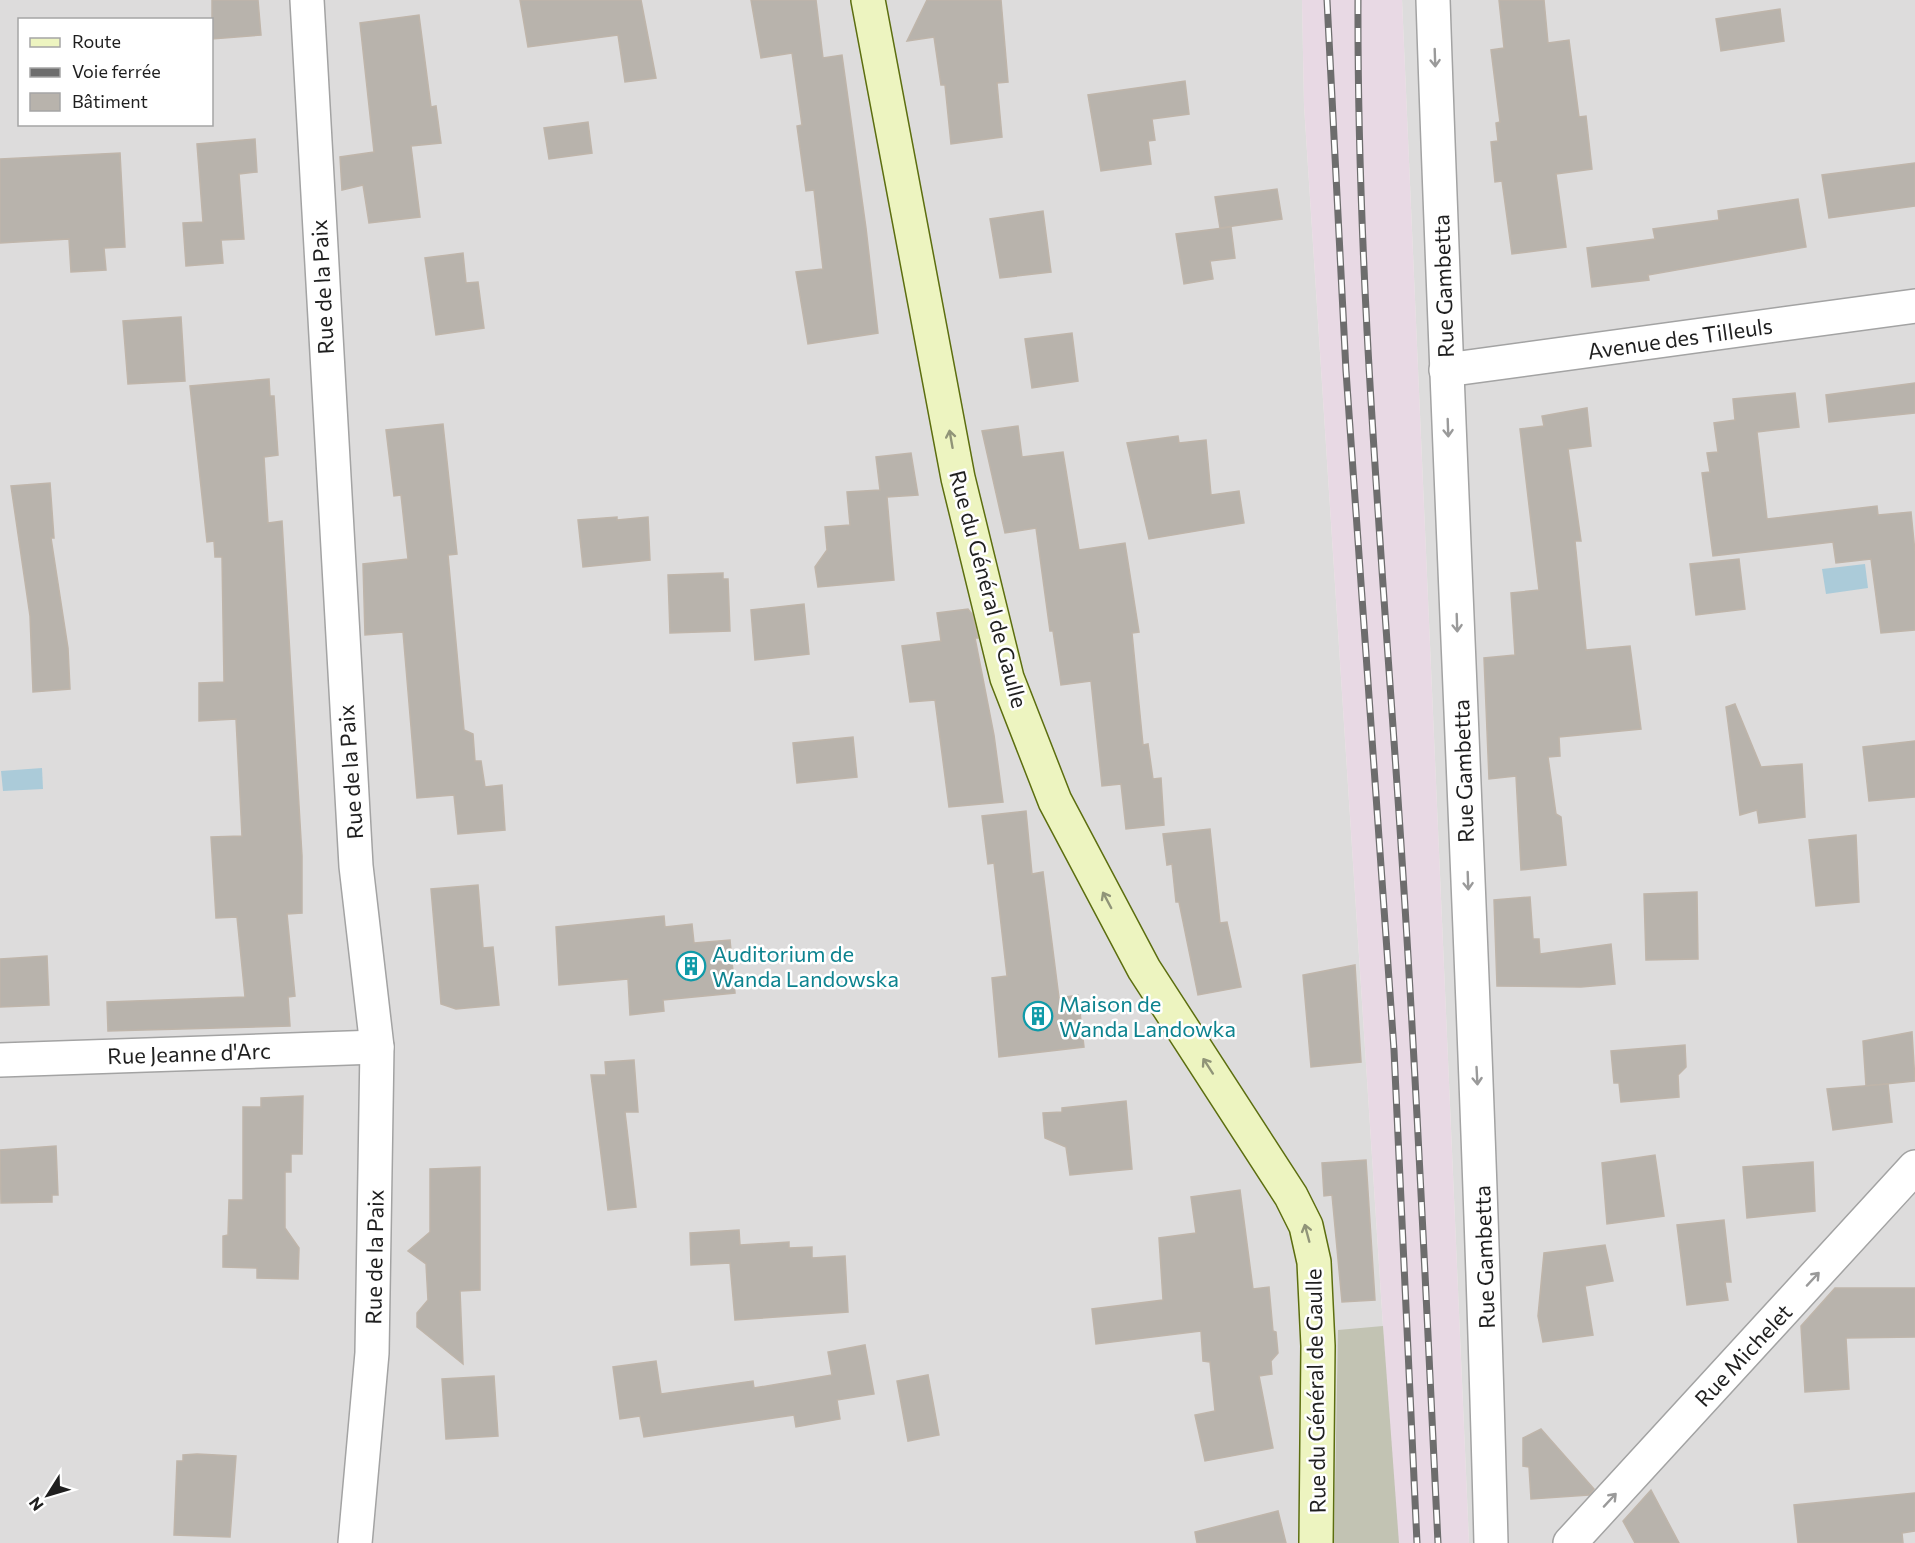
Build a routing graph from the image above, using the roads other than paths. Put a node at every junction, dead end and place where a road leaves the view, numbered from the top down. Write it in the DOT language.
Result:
graph roads {
  1 [pos="307,0"];
  2 [pos="868,0"];
  3 [pos="1433,0"];
  4 [pos="1915,306"];
  5 [pos="1446,370"];
  6 [pos="377,1047"];
  7 [pos="0,1060"];
  8 [pos="1915,1167"];
  9 [pos="355,1543"];
  10 [pos="1316,1543"];
  11 [pos="1491,1543"];
  12 [pos="1570,1543"];
  1 -- 6 [label="street, Rue de la Paix"];
  10 -- 2 [label="street, Rue du Général de Gaulle, one-way"];
  3 -- 5 [label="street, Rue Gambetta, one-way"];
  4 -- 5 [label="street, Avenue des Tilleuls"];
  5 -- 11 [label="street, Rue Gambetta, one-way"];
  6 -- 7 [label="street, Rue Jeanne d'Arc"];
  6 -- 9 [label="street, Rue de la Paix"];
  12 -- 8 [label="street, Rue Michelet, one-way"];
}
